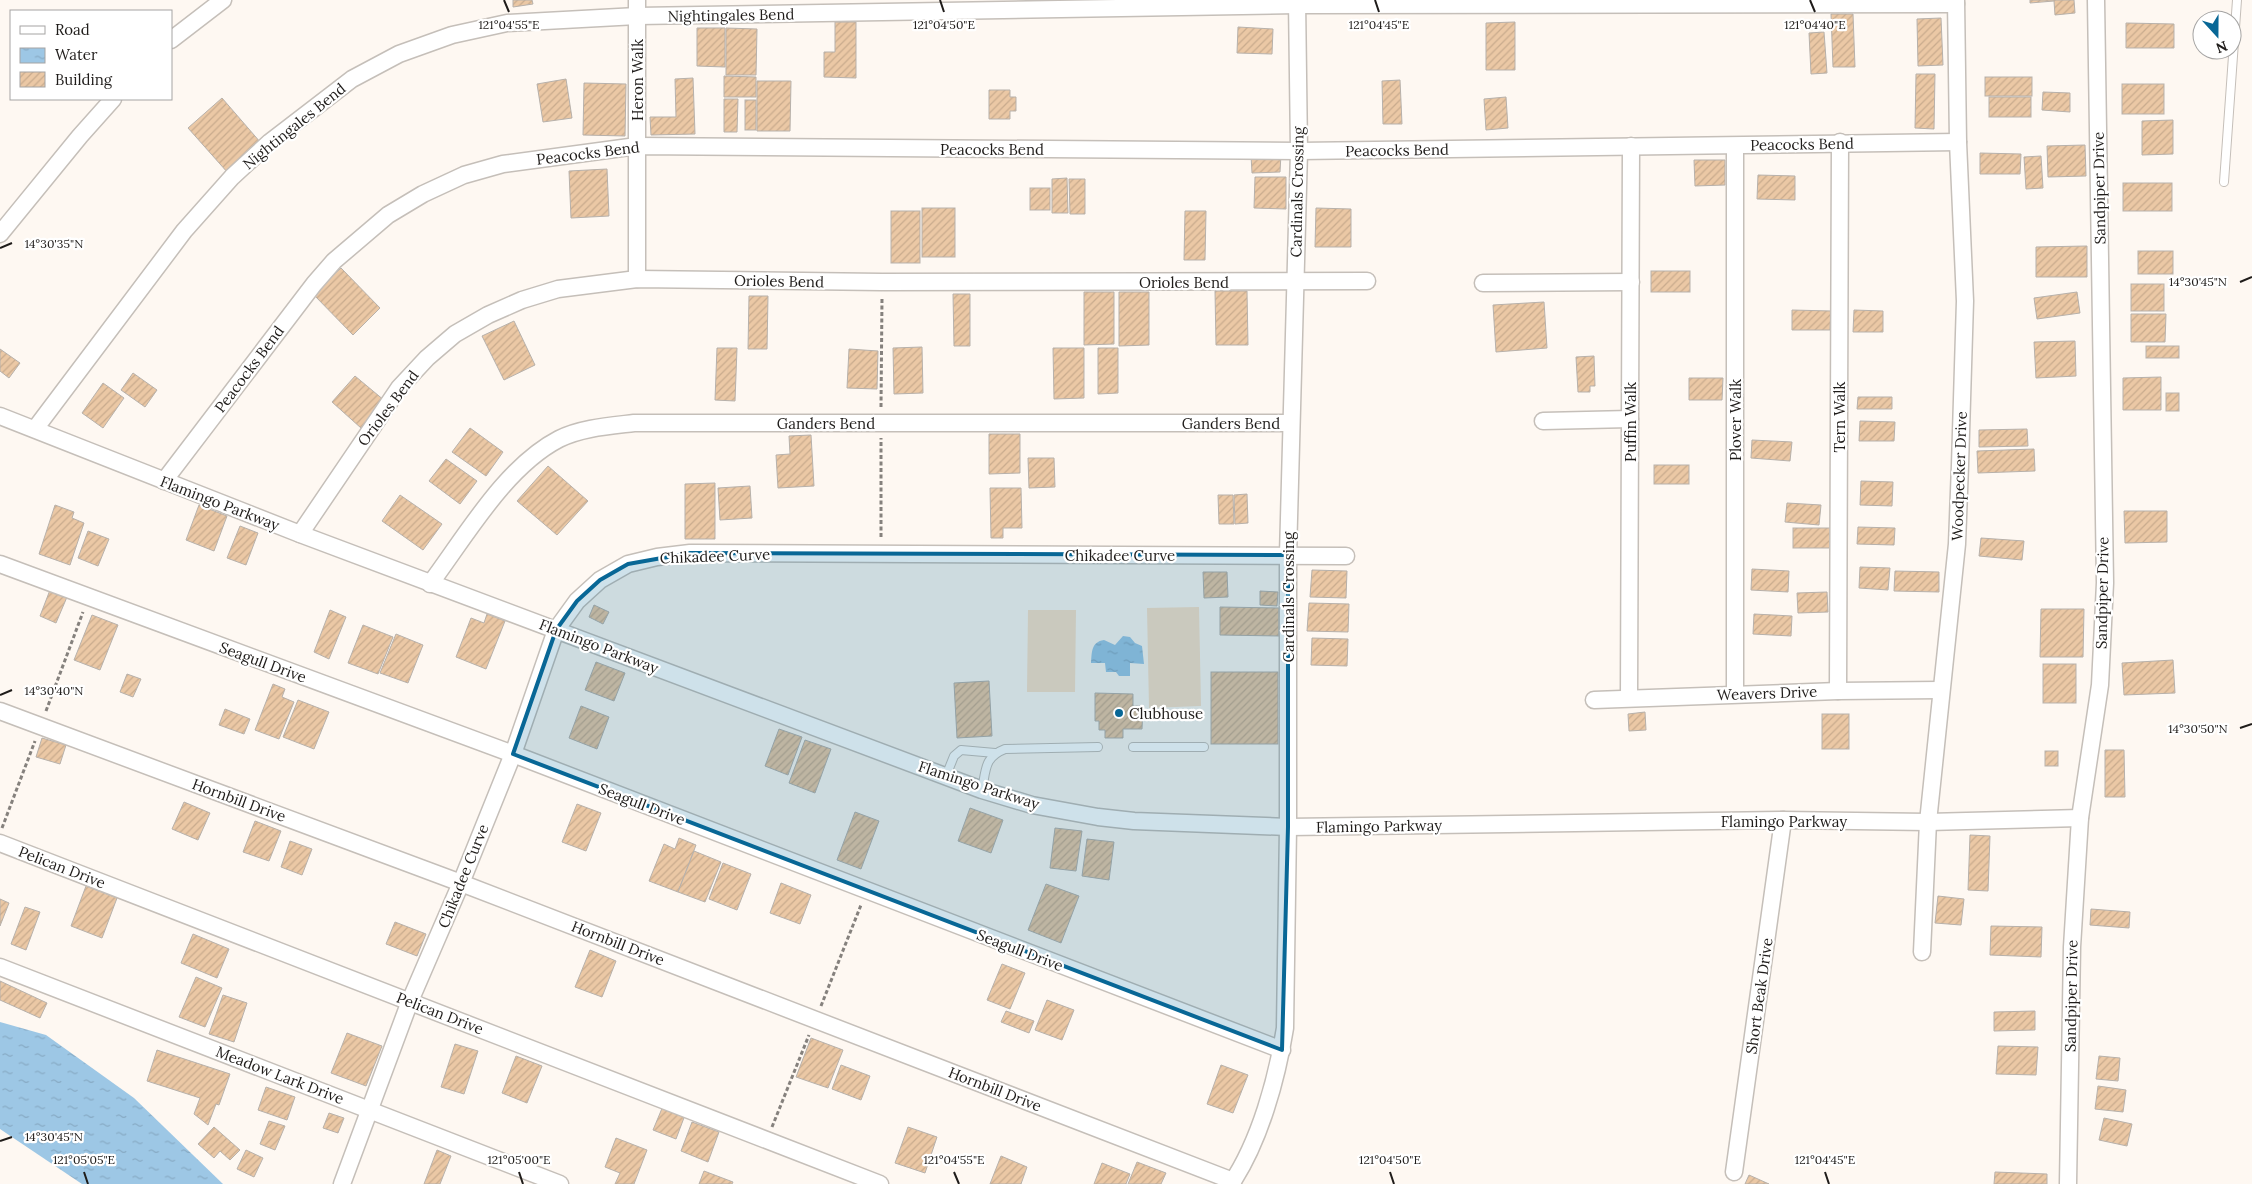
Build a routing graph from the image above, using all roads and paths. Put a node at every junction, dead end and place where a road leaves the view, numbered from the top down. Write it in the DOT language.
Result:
graph roads {
  1 [pos="223,0"];
  2 [pos="2096,0"];
  3 [pos="2237,0"];
  4 [pos="1297,2"];
  5 [pos="1956,2"];
  6 [pos="637,8"];
  7 [pos="172,39"];
  8 [pos="112,100"];
  9 [pos="1840,142"];
  10 [pos="1958,142"];
  11 [pos="637,146"];
  12 [pos="1631,146"];
  13 [pos="1735,146"];
  14 [pos="1298,151"];
  15 [pos="2224,182"];
  16 [pos="0,234"];
  17 [pos="637,279"];
  18 [pos="1295,281"];
  19 [pos="1368,281"];
  20 [pos="1631,282"];
  21 [pos="1483,283"];
  22 [pos="0,416"];
  23 [pos="1630,419"];
  24 [pos="1543,420"];
  25 [pos="1290,423"];
  26 [pos="35,429"];
  27 [pos="164,481"];
  28 [pos="300,534"];
  29 [pos="1288,555"];
  30 [pos="1346,556"];
  31 [pos="0,564"];
  32 [pos="430,584"];
  33 [pos="556,630"];
  34 [pos="1940,690"];
  35 [pos="1838,691"];
  36 [pos="1735,694"];
  37 [pos="1629,698"];
  38 [pos="1594,700"];
  39 [pos="0,711"];
  40 [pos="1098,747"];
  41 [pos="1134,747"];
  42 [pos="1204,747"];
  43 [pos="995,752"];
  44 [pos="513,754"];
  45 [pos="946,776"];
  46 [pos="982,790"];
  47 [pos="2080,818"];
  48 [pos="1784,820"];
  49 [pos="1928,822"];
  50 [pos="1288,827"];
  51 [pos="0,842"];
  52 [pos="461,883"];
  53 [pos="1922,952"];
  54 [pos="0,967"];
  55 [pos="410,1001"];
  56 [pos="1282,1050"];
  57 [pos="369,1109"];
  58 [pos="1734,1172"];
  59 [pos="1232,1182"];
  60 [pos="342,1184"];
  61 [pos="560,1184"];
  62 [pos="880,1184"];
  63 [pos="2068,1184"];
  1 -- 7 [label="street"];
  2 -- 47 [label="street, Sandpiper Drive"];
  3 -- 15 [label="lane"];
  4 -- 5 [label="street, Nightingales Bend"];
  4 -- 6 [label="street, Nightingales Bend"];
  4 -- 14 [label="street, Cardinals Crossing"];
  5 -- 10 [label="street, Woodpecker Drive"];
  6 -- 11 [label="street, Heron Walk"];
  6 -- 26 [label="street, Nightingales Bend"];
  8 -- 16 [label="street"];
  9 -- 10 [label="street, Peacocks Bend"];
  9 -- 13 [label="street, Peacocks Bend"];
  9 -- 35 [label="street, Tern Walk"];
  10 -- 34 [label="street, Woodpecker Drive"];
  11 -- 14 [label="street, Peacocks Bend"];
  11 -- 17 [label="street, Heron Walk"];
  11 -- 27 [label="street, Peacocks Bend"];
  12 -- 13 [label="street, Peacocks Bend"];
  12 -- 14 [label="street, Peacocks Bend"];
  12 -- 20 [label="street, Puffin Walk"];
  13 -- 36 [label="street, Plover Walk"];
  14 -- 18 [label="street, Cardinals Crossing"];
  17 -- 18 [label="street, Orioles Bend"];
  17 -- 28 [label="street, Orioles Bend"];
  18 -- 19 [label="street, Orioles Bend"];
  18 -- 25 [label="street, Cardinals Crossing"];
  20 -- 21 [label="street"];
  20 -- 23 [label="street, Puffin Walk"];
  22 -- 26 [label="street, Flamingo Parkway"];
  23 -- 24 [label="street"];
  23 -- 37 [label="street, Puffin Walk"];
  25 -- 29 [label="street, Cardinals Crossing"];
  25 -- 32 [label="street, Ganders Bend"];
  26 -- 27 [label="street, Flamingo Parkway"];
  27 -- 28 [label="street, Flamingo Parkway"];
  28 -- 32 [label="street, Flamingo Parkway"];
  29 -- 30 [label="street, Chikadee Curve"];
  29 -- 33 [label="street, Chikadee Curve"];
  29 -- 50 [label="street, Cardinals Crossing"];
  31 -- 44 [label="street, Seagull Drive"];
  32 -- 33 [label="street, Flamingo Parkway"];
  33 -- 44 [label="street, Chikadee Curve"];
  33 -- 45 [label="street, Flamingo Parkway"];
  34 -- 35 [label="street, Weavers Drive"];
  34 -- 49 [label="street, Woodpecker Drive"];
  35 -- 36 [label="street, Weavers Drive"];
  36 -- 37 [label="street, Weavers Drive"];
  37 -- 38 [label="street, Weavers Drive"];
  39 -- 52 [label="street, Hornbill Drive"];
  40 -- 43 [label="lane"];
  41 -- 42 [label="lane"];
  43 -- 45 [label="lane"];
  43 -- 46 [label="lane"];
  44 -- 52 [label="street, Chikadee Curve"];
  44 -- 56 [label="street, Seagull Drive"];
  45 -- 46 [label="street, Flamingo Parkway"];
  46 -- 50 [label="street, Flamingo Parkway"];
  47 -- 49 [label="street, Flamingo Parkway"];
  47 -- 63 [label="street, Sandpiper Drive"];
  48 -- 49 [label="street, Flamingo Parkway"];
  48 -- 50 [label="street, Flamingo Parkway"];
  48 -- 58 [label="street, Short Beak Drive"];
  49 -- 53 [label="street, Woodpecker Drive"];
  50 -- 56 [label="street, Cardinals Crossing"];
  51 -- 55 [label="street, Pelican Drive"];
  52 -- 55 [label="street, Chikadee Curve"];
  52 -- 59 [label="street, Hornbill Drive"];
  54 -- 57 [label="street, Meadow Lark Drive"];
  55 -- 57 [label="street, Chikadee Curve"];
  55 -- 62 [label="street, Pelican Drive"];
  56 -- 59 [label="street, Cardinals Crossing"];
  57 -- 60 [label="street, Chikadee Curve"];
  57 -- 61 [label="street, Meadow Lark Drive"];
}
